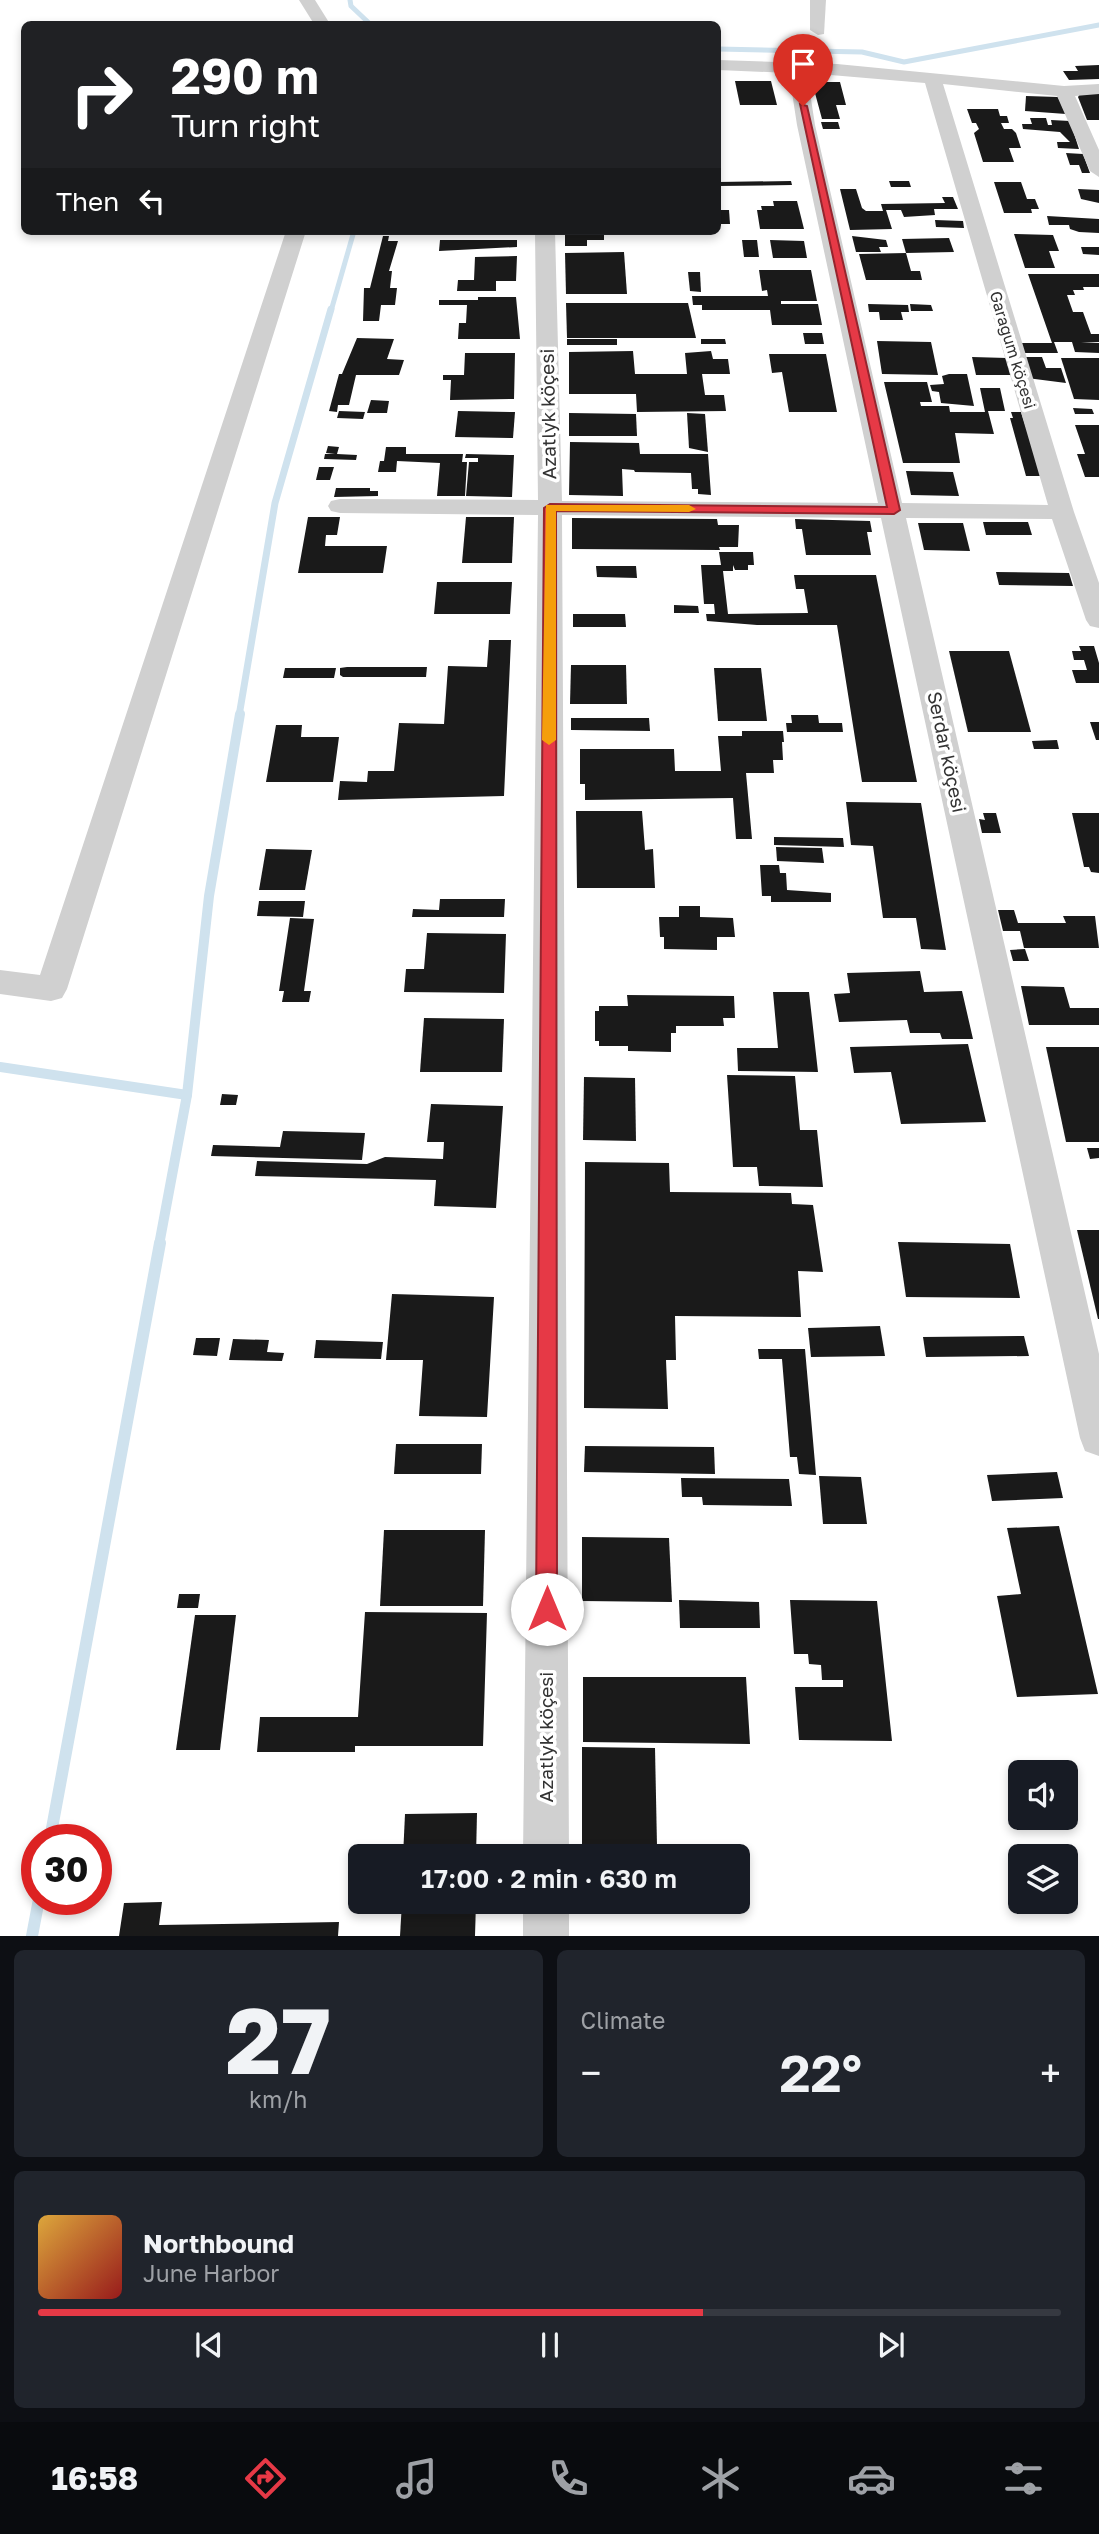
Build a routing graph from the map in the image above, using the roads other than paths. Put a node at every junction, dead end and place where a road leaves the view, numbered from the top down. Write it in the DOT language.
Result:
graph roads {
  1 [pos="307,0"];
  2 [pos="818,0"];
  3 [pos="320,21"];
  4 [pos="818,30"];
  5 [pos="721,65"];
  6 [pos="797,66"];
  7 [pos="932,78"];
  8 [pos="1099,89"];
  9 [pos="1064,91"];
  10 [pos="1099,171"];
  11 [pos="295,235"];
  12 [pos="545,235"];
  13 [pos="340,506"];
  14 [pos="550,508"];
  15 [pos="894,510"];
  16 [pos="1062,512"];
  17 [pos="1099,620"];
  18 [pos="0,982"];
  19 [pos="1099,1438"];
  20 [pos="546,1844"];
  21 [pos="546,1914"];
  22 [pos="546,1936"];
  1 -- 3 [label="street"];
  2 -- 4 [label="street"];
  5 -- 6 [label="street"];
  6 -- 7 [label="street"];
  6 -- 15 [label="street, Serdar köçesi"];
  7 -- 9 [label="street"];
  7 -- 16 [label="street, Garagum köçesi"];
  8 -- 9 [label="street"];
  9 -- 10 [label="street"];
  11 -- 18 [label="street"];
  12 -- 14 [label="street, Azatlyk köçesi"];
  13 -- 14 [label="street"];
  14 -- 15 [label="street"];
  14 -- 20 [label="street, Azatlyk köçesi"];
  15 -- 16 [label="street"];
  15 -- 19 [label="street, Serdar köçesi"];
  16 -- 17 [label="street, Garagum köçesi"];
  21 -- 22 [label="street"];
}
